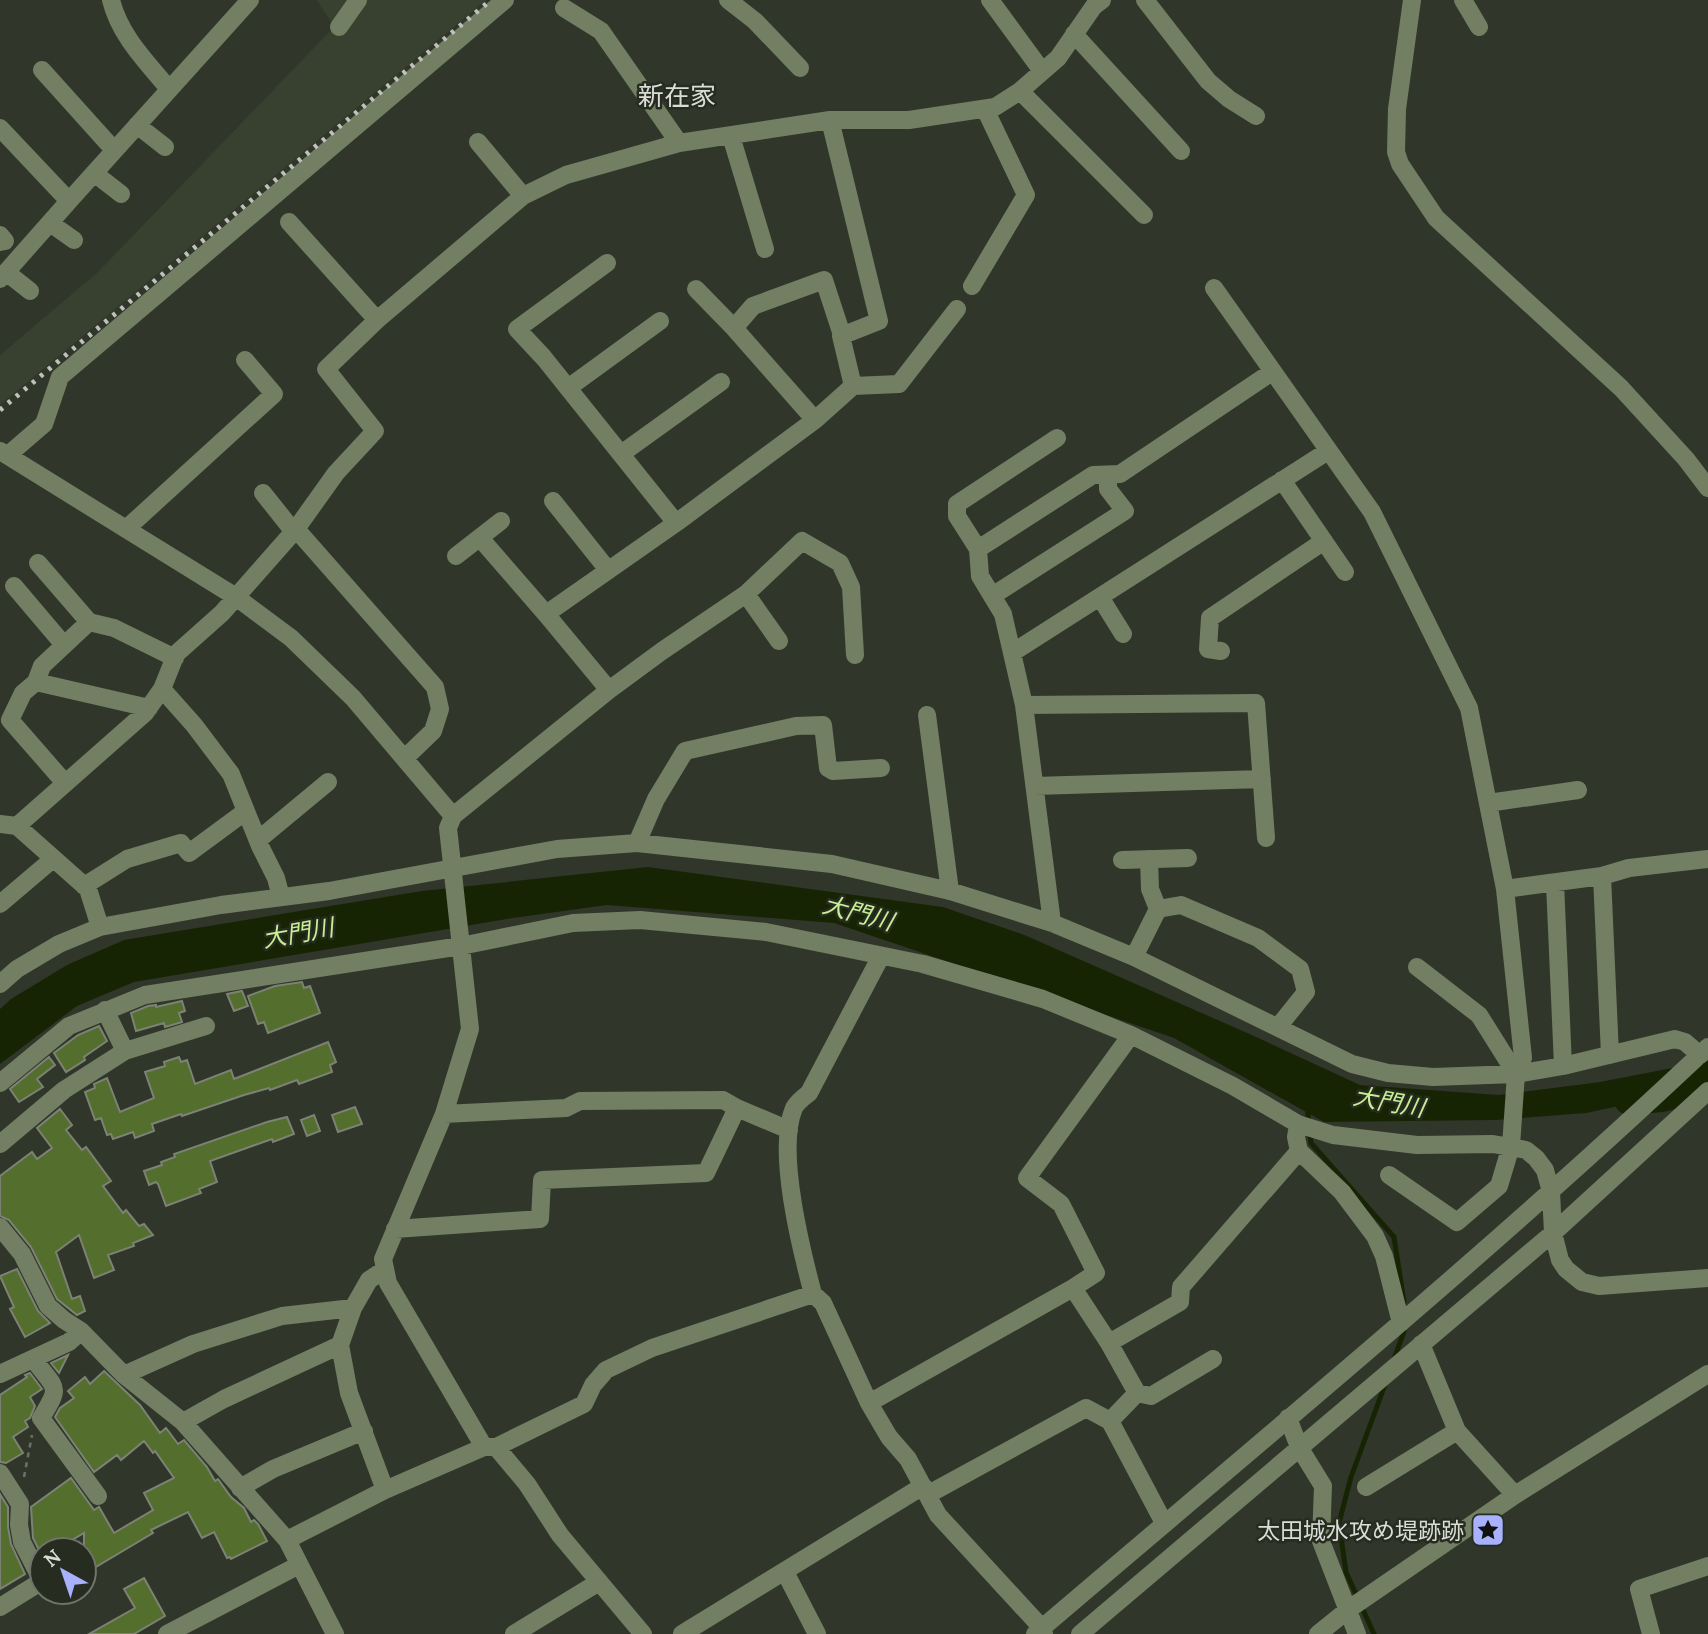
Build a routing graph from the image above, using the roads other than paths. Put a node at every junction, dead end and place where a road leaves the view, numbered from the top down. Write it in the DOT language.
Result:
graph roads {
  1 [pos="111,0"];
  2 [pos="250,0"];
  3 [pos="358,0"];
  4 [pos="505,0"];
  5 [pos="728,0"];
  6 [pos="989,0"];
  7 [pos="1102,0"];
  8 [pos="1144,0"];
  9 [pos="1412,0"];
  10 [pos="1463,0"];
  11 [pos="564,8"];
  12 [pos="339,27"];
  13 [pos="1479,27"];
  14 [pos="1074,34"];
  15 [pos="800,68"];
  16 [pos="42,70"];
  17 [pos="1042,71"];
  18 [pos="169,89"];
  19 [pos="1020,91"];
  20 [pos="985,109"];
  21 [pos="1256,116"];
  22 [pos="830,120"];
  23 [pos="137,125"];
  24 [pos="0,128"];
  25 [pos="731,136"];
  26 [pos="478,142"];
  27 [pos="679,143"];
  28 [pos="165,147"];
  29 [pos="114,150"];
  30 [pos="1181,151"];
  31 [pos="94,173"];
  32 [pos="121,194"];
  33 [pos="523,196"];
  34 [pos="69,201"];
  35 [pos="1144,215"];
  36 [pos="289,222"];
  37 [pos="50,223"];
  38 [pos="0,235"];
  39 [pos="74,240"];
  40 [pos="0,242"];
  41 [pos="765,249"];
  42 [pos="607,262"];
  43 [pos="3,276"];
  44 [pos="972,286"];
  45 [pos="1214,288"];
  46 [pos="696,289"];
  47 [pos="30,291"];
  48 [pos="957,309"];
  49 [pos="377,320"];
  50 [pos="660,321"];
  51 [pos="734,328"];
  52 [pos="842,335"];
  53 [pos="245,360"];
  54 [pos="1272,372"];
  55 [pos="721,382"];
  56 [pos="853,386"];
  57 [pos="568,388"];
  58 [pos="815,419"];
  59 [pos="1057,438"];
  60 [pos="1328,451"];
  61 [pos="621,454"];
  62 [pos="5,458"];
  63 [pos="1108,475"];
  64 [pos="1282,480"];
  65 [pos="1708,488"];
  66 [pos="263,493"];
  67 [pos="553,501"];
  68 [pos="501,521"];
  69 [pos="676,523"];
  70 [pos="126,529"];
  71 [pos="295,530"];
  72 [pos="480,538"];
  73 [pos="1324,541"];
  74 [pos="978,549"];
  75 [pos="456,556"];
  76 [pos="38,563"];
  77 [pos="608,570"];
  78 [pos="1345,572"];
  79 [pos="14,586"];
  80 [pos="747,594"];
  81 [pos="992,596"];
  82 [pos="236,597"];
  83 [pos="1100,597"];
  84 [pos="546,614"];
  85 [pos="89,622"];
  86 [pos="1123,634"];
  87 [pos="779,641"];
  88 [pos="64,645"];
  89 [pos="1221,651"];
  90 [pos="1012,653"];
  91 [pos="855,655"];
  92 [pos="175,658"];
  93 [pos="36,682"];
  94 [pos="162,689"];
  95 [pos="608,690"];
  96 [pos="0,698"];
  97 [pos="1024,705"];
  98 [pos="149,708"];
  99 [pos="12,712"];
  100 [pos="927,715"];
  101 [pos="405,758"];
  102 [pos="881,768"];
  103 [pos="1262,779"];
  104 [pos="328,782"];
  105 [pos="65,783"];
  106 [pos="1035,786"];
  107 [pos="1578,790"];
  108 [pos="1488,803"];
  109 [pos="246,811"];
  110 [pos="453,816"];
  111 [pos="8,825"];
  112 [pos="1266,838"];
  113 [pos="258,840"];
  114 [pos="637,843"];
  115 [pos="1188,858"];
  116 [pos="53,859"];
  117 [pos="1149,859"];
  118 [pos="1708,859"];
  119 [pos="1122,860"];
  120 [pos="453,872"];
  121 [pos="1602,876"];
  122 [pos="1555,883"];
  123 [pos="84,886"];
  124 [pos="1505,889"];
  125 [pos="950,891"];
  126 [pos="281,897"];
  127 [pos="0,904"];
  128 [pos="1157,909"];
  129 [pos="1052,923"];
  130 [pos="100,927"];
  131 [pos="460,943"];
  132 [pos="881,956"];
  133 [pos="1134,957"];
  134 [pos="1417,967"];
  135 [pos="0,984"];
  136 [pos="105,1010"];
  137 [pos="206,1026"];
  138 [pos="1278,1027"];
  139 [pos="1131,1035"];
  140 [pos="125,1051"];
  141 [pos="1704,1051"];
  142 [pos="1610,1055"];
  143 [pos="1563,1066"];
  144 [pos="1516,1077"];
  145 [pos="0,1083"];
  146 [pos="1708,1091"];
  147 [pos="737,1108"];
  148 [pos="444,1114"];
  149 [pos="1298,1124"];
  150 [pos="789,1130"];
  151 [pos="1511,1139"];
  152 [pos="0,1144"];
  153 [pos="1299,1151"];
  154 [pos="1389,1175"];
  155 [pos="1551,1192"];
  156 [pos="0,1227"];
  157 [pos="395,1229"];
  158 [pos="1553,1233"];
  159 [pos="384,1270"];
  160 [pos="1708,1278"];
  161 [pos="1073,1287"];
  162 [pos="813,1294"];
  163 [pos="353,1308"];
  164 [pos="1401,1323"];
  165 [pos="81,1331"];
  166 [pos="1109,1343"];
  167 [pos="340,1345"];
  168 [pos="1421,1345"];
  169 [pos="1213,1359"];
  170 [pos="34,1360"];
  171 [pos="0,1374"];
  172 [pos="1708,1374"];
  173 [pos="124,1375"];
  174 [pos="1137,1393"];
  175 [pos="869,1403"];
  176 [pos="1288,1418"];
  177 [pos="1110,1421"];
  178 [pos="183,1422"];
  179 [pos="364,1431"];
  180 [pos="1457,1431"];
  181 [pos="490,1447"];
  182 [pos="1299,1447"];
  183 [pos="0,1473"];
  184 [pos="1366,1487"];
  185 [pos="240,1488"];
  186 [pos="385,1490"];
  187 [pos="925,1490"];
  188 [pos="1515,1495"];
  189 [pos="98,1496"];
  190 [pos="1164,1523"];
  191 [pos="286,1539"];
  192 [pos="299,1565"];
  193 [pos="1708,1566"];
  194 [pos="785,1572"];
  195 [pos="599,1582"];
  196 [pos="0,1607"];
  197 [pos="1349,1609"];
  198 [pos="1040,1632"];
  199 [pos="167,1634"];
  200 [pos="335,1634"];
  201 [pos="514,1634"];
  202 [pos="643,1634"];
  203 [pos="682,1634"];
  204 [pos="817,1634"];
  205 [pos="1080,1634"];
  206 [pos="1318,1634"];
  207 [pos="1357,1634"];
  208 [pos="1651,1634"];
  1 -- 18 [label="street"];
  2 -- 18 [label="street"];
  3 -- 12 [label="street"];
  4 -- 62 [label="street"];
  5 -- 15 [label="street"];
  6 -- 17 [label="street"];
  7 -- 14 [label="street"];
  8 -- 21 [label="street"];
  9 -- 65 [label="street"];
  10 -- 13 [label="street"];
  11 -- 27 [label="street"];
  14 -- 17 [label="street"];
  14 -- 30 [label="street"];
  16 -- 29 [label="street"];
  17 -- 19 [label="street"];
  18 -- 23 [label="street"];
  19 -- 20 [label="street"];
  19 -- 35 [label="street"];
  20 -- 22 [label="street"];
  20 -- 44 [label="street"];
  22 -- 25 [label="street"];
  22 -- 52 [label="street"];
  23 -- 28 [label="street"];
  23 -- 29 [label="street"];
  24 -- 34 [label="street"];
  25 -- 27 [label="street"];
  25 -- 41 [label="street"];
  26 -- 33 [label="street"];
  27 -- 33 [label="street"];
  29 -- 31 [label="street"];
  31 -- 32 [label="street"];
  31 -- 34 [label="street"];
  33 -- 49 [label="street"];
  34 -- 37 [label="street"];
  36 -- 49 [label="street"];
  37 -- 39 [label="street"];
  37 -- 43 [label="street"];
  38 -- 40 [label="street"];
  42 -- 57 [label="street"];
  43 -- 47 [label="street"];
  45 -- 54 [label="street"];
  46 -- 51 [label="street"];
  48 -- 56 [label="street"];
  49 -- 71 [label="street"];
  50 -- 57 [label="street"];
  51 -- 52 [label="street"];
  51 -- 58 [label="street"];
  52 -- 56 [label="street"];
  53 -- 70 [label="street"];
  54 -- 60 [label="street"];
  54 -- 63 [label="street"];
  55 -- 61 [label="street"];
  56 -- 58 [label="street"];
  57 -- 61 [label="street"];
  58 -- 69 [label="street"];
  59 -- 74 [label="street"];
  60 -- 64 [label="street"];
  60 -- 108 [label="street"];
  61 -- 69 [label="street"];
  62 -- 70 [label="street"];
  63 -- 74 [label="street"];
  63 -- 81 [label="street"];
  64 -- 73 [label="street"];
  64 -- 83 [label="street"];
  66 -- 71 [label="street"];
  67 -- 77 [label="street"];
  68 -- 72 [label="street"];
  69 -- 77 [label="street"];
  70 -- 82 [label="street"];
  71 -- 82 [label="street"];
  71 -- 101 [label="street"];
  72 -- 75 [label="street"];
  72 -- 84 [label="street"];
  73 -- 78 [label="street"];
  73 -- 89 [label="street"];
  74 -- 81 [label="street"];
  76 -- 85 [label="street"];
  77 -- 84 [label="street"];
  79 -- 88 [label="street"];
  80 -- 87 [label="street"];
  80 -- 91 [label="street"];
  80 -- 95 [label="street"];
  81 -- 90 [label="street"];
  82 -- 92 [label="street"];
  82 -- 101 [label="street"];
  83 -- 86 [label="street"];
  83 -- 90 [label="street"];
  84 -- 95 [label="street"];
  85 -- 88 [label="street"];
  85 -- 92 [label="street"];
  88 -- 93 [label="street"];
  90 -- 97 [label="street"];
  92 -- 94 [label="street"];
  93 -- 98 [label="street"];
  93 -- 99 [label="street"];
  94 -- 98 [label="street"];
  94 -- 109 [label="street"];
  95 -- 110 [label="street"];
  96 -- 99 [label="street"];
  97 -- 103 [label="street"];
  97 -- 106 [label="street"];
  98 -- 105 [label="street"];
  99 -- 105 [label="street"];
  100 -- 125 [label="street"];
  101 -- 110 [label="street"];
  102 -- 114 [label="street"];
  103 -- 106 [label="street"];
  103 -- 112 [label="street"];
  104 -- 113 [label="street"];
  105 -- 111 [label="street"];
  106 -- 129 [label="street"];
  107 -- 108 [label="street"];
  108 -- 124 [label="street"];
  109 -- 113 [label="street"];
  109 -- 123 [label="street"];
  110 -- 120 [label="street"];
  111 -- 116 [label="street"];
  113 -- 126 [label="street"];
  114 -- 120 [label="street"];
  114 -- 125 [label="street"];
  115 -- 117 [label="street"];
  116 -- 123 [label="street"];
  116 -- 127 [label="street"];
  117 -- 119 [label="street"];
  117 -- 128 [label="street"];
  118 -- 121 [label="street"];
  120 -- 126 [label="street"];
  120 -- 131 [label="street"];
  121 -- 122 [label="street"];
  121 -- 142 [label="street"];
  122 -- 124 [label="street"];
  122 -- 143 [label="street"];
  123 -- 130 [label="street"];
  124 -- 144 [label="street"];
  125 -- 129 [label="street"];
  126 -- 130 [label="street"];
  128 -- 133 [label="street"];
  128 -- 138 [label="street"];
  129 -- 133 [label="street"];
  130 -- 135 [label="street"];
  131 -- 132 [label="street"];
  131 -- 136 [label="street"];
  131 -- 148 [label="street"];
  132 -- 139 [label="street"];
  132 -- 150 [label="street"];
  133 -- 138 [label="street"];
  134 -- 144 [label="street"];
  136 -- 140 [label="street"];
  136 -- 145 [label="street"];
  137 -- 140 [label="street"];
  138 -- 144 [label="street"];
  139 -- 149 [label="street"];
  139 -- 161 [label="street"];
  140 -- 152 [label="street"];
  141 -- 142 [label="street"];
  141 -- 155 [label="street"];
  142 -- 143 [label="street"];
  143 -- 144 [label="street"];
  144 -- 151 [label="street"];
  146 -- 158 [label="street"];
  147 -- 148 [label="street"];
  147 -- 150 [label="street"];
  147 -- 157 [label="street"];
  148 -- 157 [label="street"];
  149 -- 151 [label="street"];
  149 -- 153 [label="street"];
  150 -- 162 [label="street"];
  151 -- 154 [label="street"];
  151 -- 155 [label="street"];
  153 -- 164 [label="street"];
  153 -- 166 [label="street"];
  155 -- 158 [label="street"];
  155 -- 164 [label="street"];
  156 -- 165 [label="street"];
  157 -- 159 [label="street"];
  158 -- 160 [label="street"];
  158 -- 168 [label="street"];
  159 -- 163 [label="street"];
  159 -- 181 [label="street"];
  161 -- 166 [label="street"];
  161 -- 175 [label="street"];
  162 -- 175 [label="street"];
  162 -- 181 [label="street"];
  163 -- 167 [label="street"];
  163 -- 173 [label="street"];
  164 -- 176 [label="street"];
  165 -- 170 [label="street"];
  165 -- 173 [label="street"];
  166 -- 174 [label="street"];
  167 -- 178 [label="street"];
  167 -- 179 [label="street"];
  168 -- 180 [label="street"];
  168 -- 182 [label="street"];
  169 -- 174 [label="street"];
  170 -- 171 [label="street"];
  170 -- 189 [label="street"];
  172 -- 188 [label="street"];
  173 -- 178 [label="street"];
  174 -- 177 [label="street"];
  175 -- 187 [label="street"];
  176 -- 182 [label="street"];
  176 -- 190 [label="street"];
  177 -- 187 [label="street"];
  177 -- 190 [label="street"];
  178 -- 185 [label="street"];
  179 -- 185 [label="street"];
  179 -- 186 [label="street"];
  180 -- 184 [label="street"];
  180 -- 188 [label="street"];
  181 -- 186 [label="street"];
  181 -- 195 [label="street"];
  182 -- 197 [label="street"];
  182 -- 205 [label="street"];
  183 -- 196 [label="street"];
  185 -- 191 [label="street"];
  186 -- 191 [label="street"];
  187 -- 194 [label="street"];
  187 -- 198 [label="street"];
  188 -- 197 [label="street"];
  190 -- 198 [label="street"];
  191 -- 192 [label="street"];
  192 -- 199 [label="street"];
  192 -- 200 [label="street"];
  193 -- 208 [label="street"];
  194 -- 203 [label="street"];
  194 -- 204 [label="street"];
  195 -- 201 [label="street"];
  195 -- 202 [label="street"];
  197 -- 206 [label="street"];
  197 -- 207 [label="street"];
}
